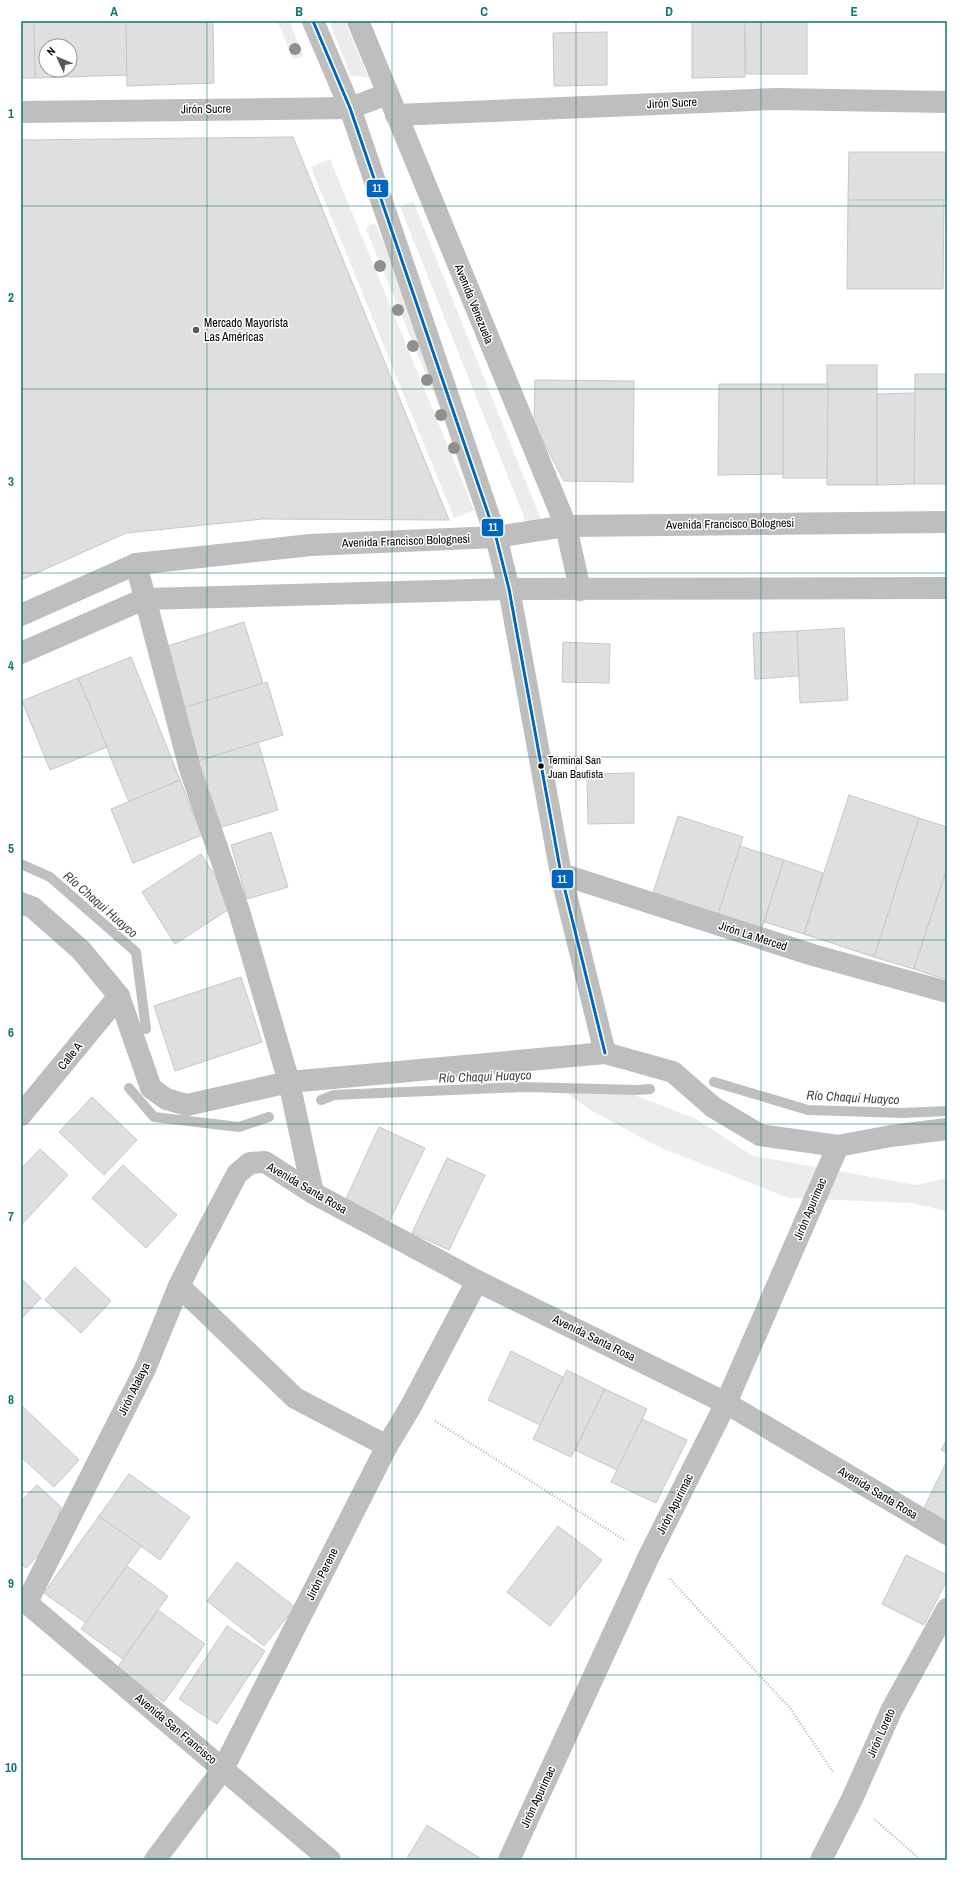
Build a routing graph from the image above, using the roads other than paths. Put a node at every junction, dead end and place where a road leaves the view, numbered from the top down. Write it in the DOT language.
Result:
graph roads {
  1 [pos="313,21"];
  2 [pos="358,21"];
  3 [pos="388,94"];
  4 [pos="947,102"];
  5 [pos="350,108"];
  6 [pos="21,112"];
  7 [pos="396,115"];
  8 [pos="947,522"];
  9 [pos="566,526"];
  10 [pos="496,537"];
  11 [pos="136,564"];
  12 [pos="947,588"];
  13 [pos="509,589"];
  14 [pos="580,590"];
  15 [pos="144,599"];
  16 [pos="21,615"];
  17 [pos="21,653"];
  18 [pos="561,874"];
  19 [pos="21,902"];
  20 [pos="947,992"];
  21 [pos="119,996"];
  22 [pos="605,1053"];
  23 [pos="289,1082"];
  24 [pos="21,1115"];
  25 [pos="947,1129"];
  26 [pos="838,1146"];
  27 [pos="237,1174"];
  28 [pos="314,1193"];
  29 [pos="477,1281"];
  30 [pos="179,1286"];
  31 [pos="726,1403"];
  32 [pos="387,1446"];
  33 [pos="947,1534"];
  34 [pos="24,1600"];
  35 [pos="947,1609"];
  36 [pos="223,1769"];
  37 [pos="155,1860"];
  38 [pos="330,1860"];
  39 [pos="509,1860"];
  40 [pos="821,1860"];
  1 -- 5 [label="street"];
  2 -- 3 [label="street, Avenida Venezuela"];
  3 -- 5 [label="street, Jirón Sucre"];
  3 -- 7 [label="street, Avenida Venezuela"];
  4 -- 7 [label="street, Jirón Sucre"];
  5 -- 6 [label="street, Jirón Sucre"];
  5 -- 10 [label="street"];
  7 -- 9 [label="street, Avenida Venezuela"];
  8 -- 9 [label="street, Avenida Francisco Bolognesi"];
  9 -- 10 [label="street, Avenida Francisco Bolognesi"];
  9 -- 14 [label="street, Avenida Venezuela"];
  10 -- 11 [label="street, Avenida Francisco Bolognesi"];
  10 -- 13 [label="street"];
  11 -- 15 [label="street"];
  11 -- 16 [label="street, Avenida Francisco Bolognesi"];
  12 -- 14 [label="street"];
  13 -- 14 [label="street"];
  13 -- 15 [label="street"];
  13 -- 18 [label="street"];
  15 -- 17 [label="street"];
  15 -- 23 [label="street"];
  18 -- 20 [label="street, Jirón La Merced"];
  18 -- 22 [label="street"];
  19 -- 21 [label="street"];
  21 -- 23 [label="street"];
  21 -- 24 [label="street, Calle A"];
  22 -- 23 [label="street"];
  22 -- 26 [label="street"];
  23 -- 28 [label="street"];
  25 -- 26 [label="street"];
  26 -- 31 [label="street, Jirón Apurimac"];
  27 -- 28 [label="street, Avenida Santa Rosa"];
  27 -- 30 [label="street, Jirón Atalaya"];
  28 -- 29 [label="street, Avenida Santa Rosa"];
  29 -- 31 [label="street, Avenida Santa Rosa"];
  29 -- 32 [label="street, Jirón Perene"];
  30 -- 32 [label="street"];
  30 -- 34 [label="street, Jirón Atalaya"];
  31 -- 33 [label="street, Avenida Santa Rosa"];
  31 -- 39 [label="street, Jirón Apurimac"];
  32 -- 36 [label="street, Jirón Perene"];
  34 -- 36 [label="street, Avenida San Francisco"];
  35 -- 40 [label="street, Jirón Loreto"];
  36 -- 37 [label="street, Jirón Perene"];
  36 -- 38 [label="street, Avenida San Francisco"];
}
